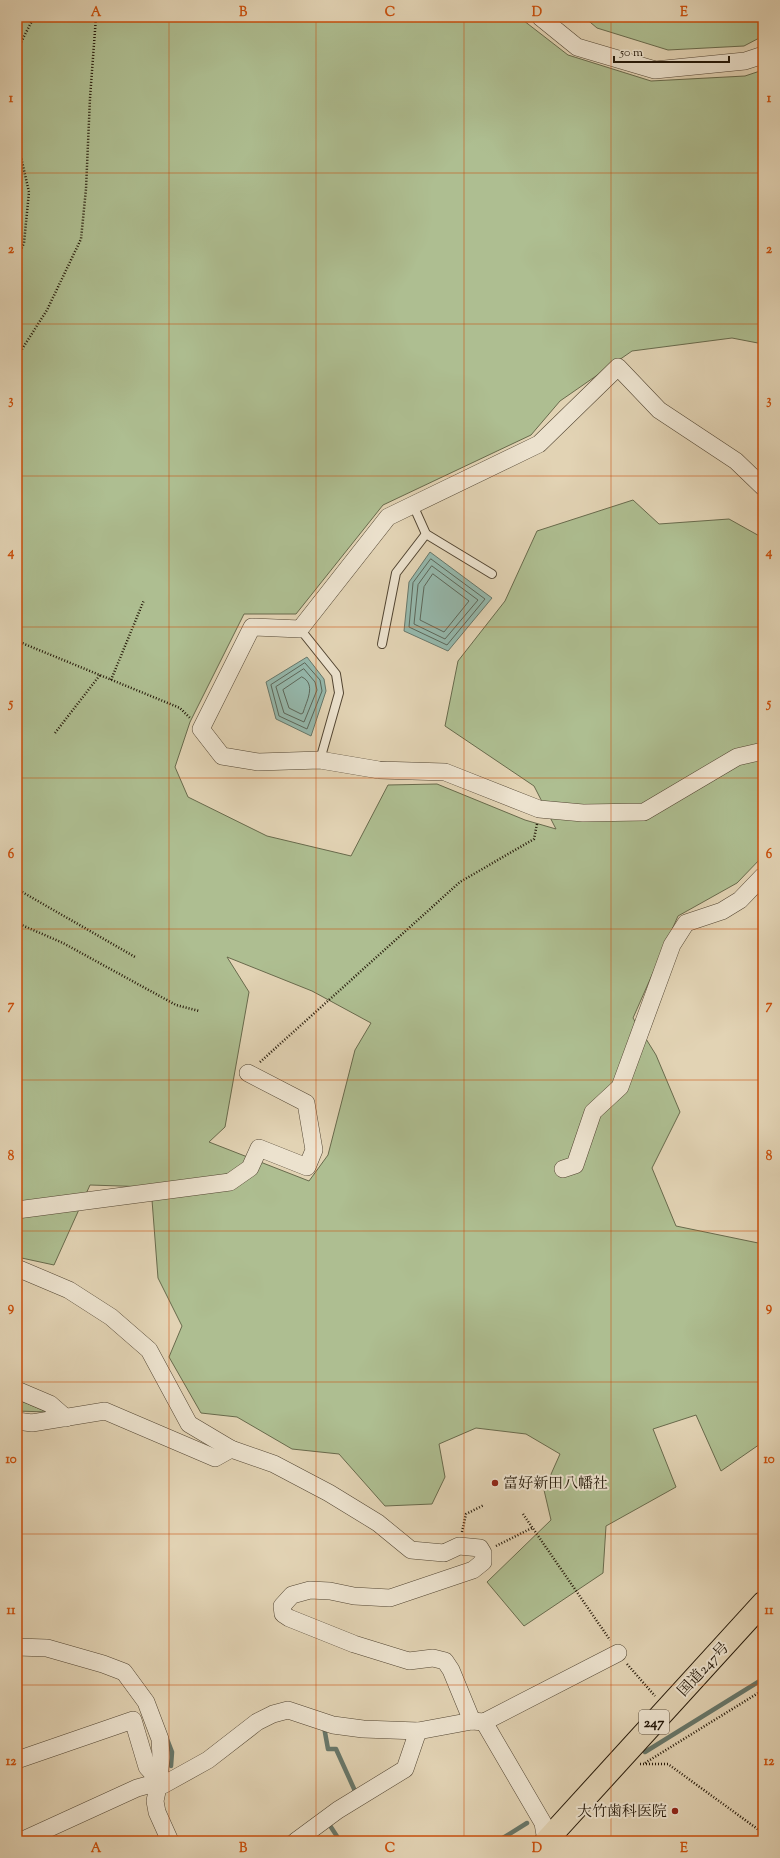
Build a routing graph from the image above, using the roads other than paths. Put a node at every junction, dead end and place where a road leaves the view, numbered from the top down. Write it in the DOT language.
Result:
graph roads {
  1 [pos="540,17"];
  2 [pos="763,55"];
  3 [pos="763,486"];
  4 [pos="413,505"];
  5 [pos="426,534"];
  6 [pos="492,574"];
  7 [pos="300,629"];
  8 [pos="382,644"];
  9 [pos="763,751"];
  10 [pos="320,760"];
  11 [pos="763,876"];
  12 [pos="248,1073"];
  13 [pos="563,1169"];
  14 [pos="17,1210"];
  15 [pos="17,1268"];
  16 [pos="17,1390"];
  17 [pos="66,1418"];
  18 [pos="17,1421"];
  19 [pos="231,1449"];
  20 [pos="763,1603"];
  21 [pos="17,1647"];
  22 [pos="618,1653"];
  23 [pos="478,1722"];
  24 [pos="418,1731"];
  25 [pos="17,1760"];
  26 [pos="159,1782"];
  27 [pos="20,1841"];
  28 [pos="170,1841"];
  29 [pos="296,1841"];
  30 [pos="546,1841"];
  1 -- 2 [label="street"];
  3 -- 4 [label="street"];
  4 -- 5 [label="lane"];
  4 -- 7 [label="street"];
  5 -- 6 [label="lane"];
  5 -- 8 [label="lane"];
  7 -- 10 [label="lane"];
  7 -- 10 [label="street"];
  9 -- 10 [label="street"];
  11 -- 13 [label="street"];
  12 -- 14 [label="street"];
  15 -- 19 [label="street"];
  16 -- 17 [label="street"];
  17 -- 18 [label="street"];
  17 -- 19 [label="street"];
  19 -- 23 [label="street"];
  20 -- 30 [label="highway, 国道247号 / 247"];
  21 -- 26 [label="street"];
  22 -- 23 [label="street"];
  23 -- 24 [label="street"];
  23 -- 30 [label="street"];
  24 -- 26 [label="street"];
  24 -- 29 [label="street"];
  25 -- 26 [label="street"];
  26 -- 27 [label="street"];
  26 -- 28 [label="street"];
}
